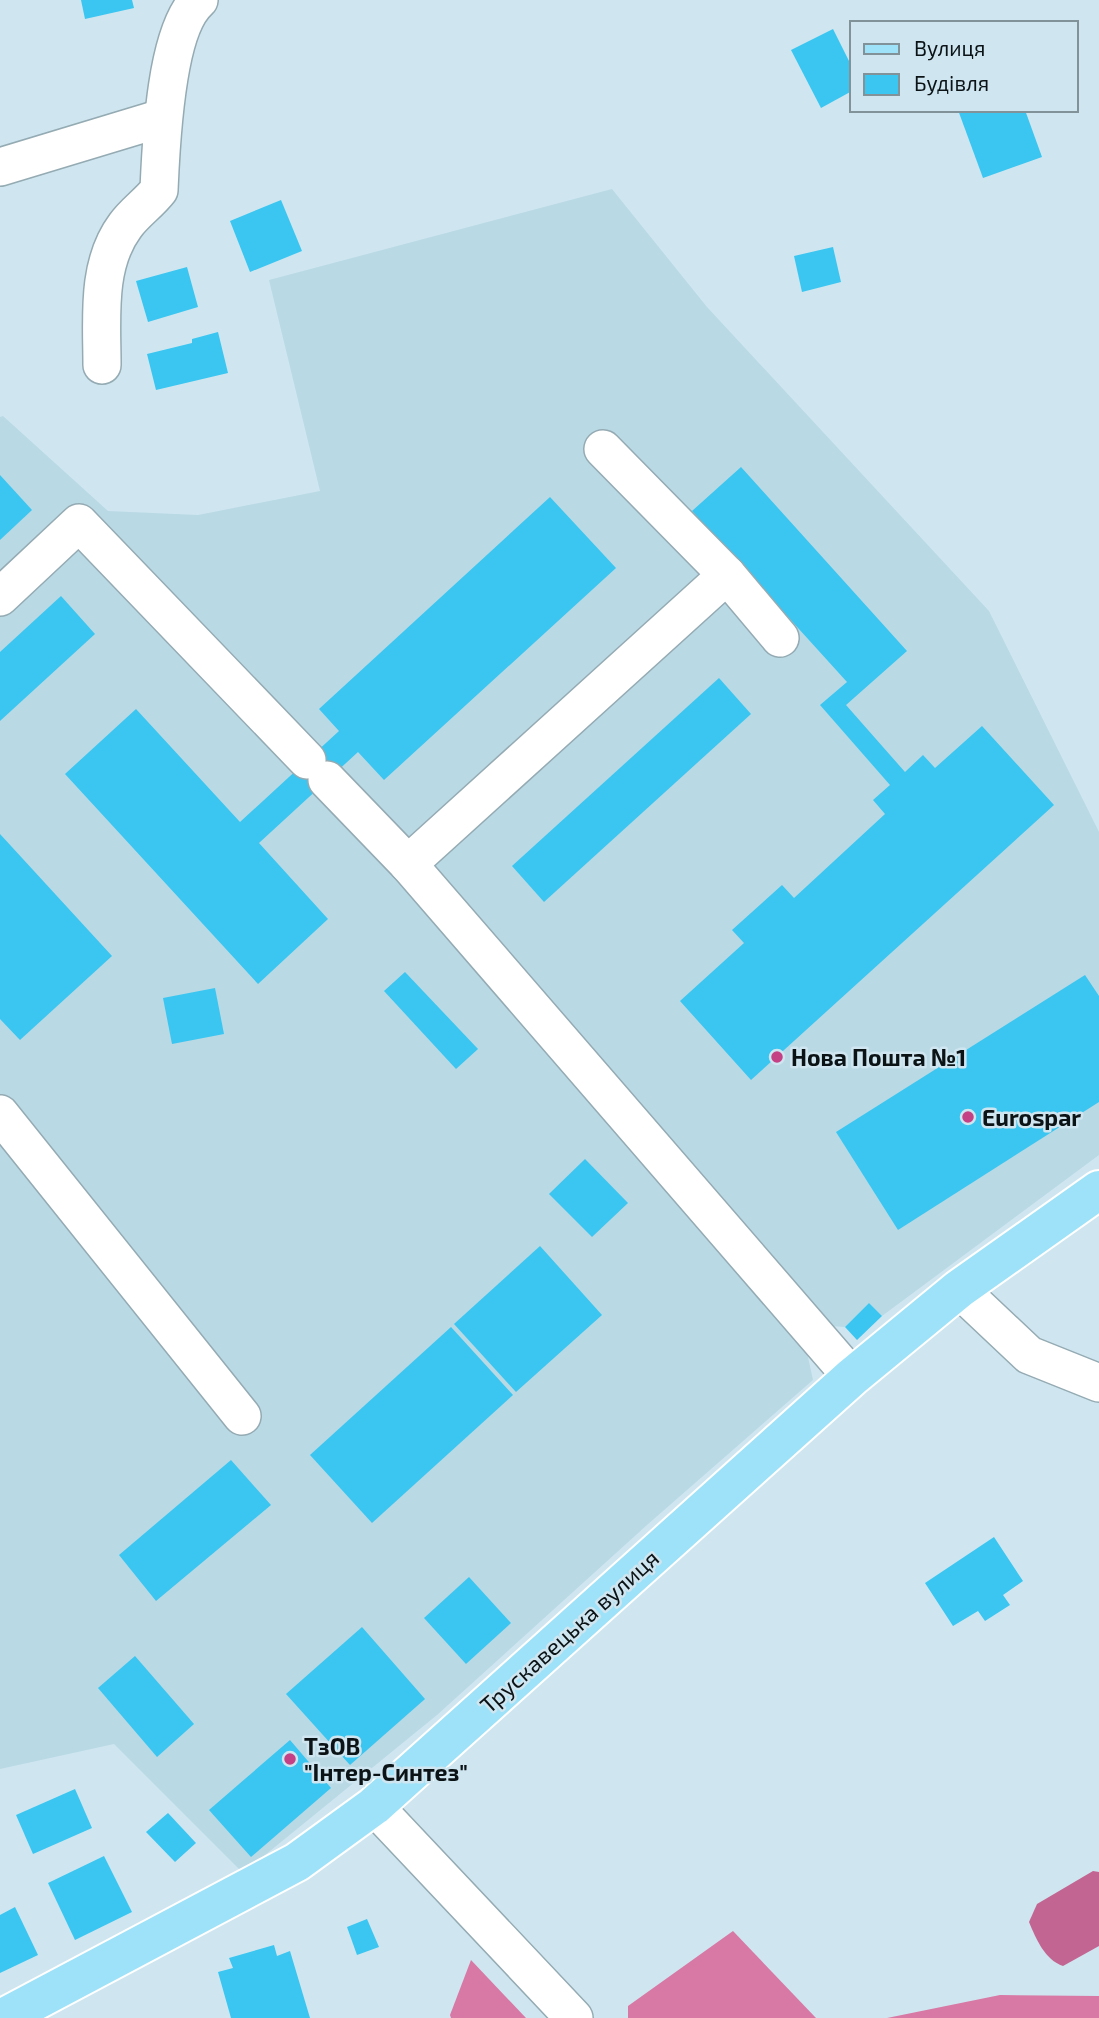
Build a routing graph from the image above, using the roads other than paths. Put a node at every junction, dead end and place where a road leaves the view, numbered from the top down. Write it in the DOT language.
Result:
graph roads {
  1 [pos="200,0"];
  2 [pos="162,118"];
  3 [pos="0,167"];
  4 [pos="102,365"];
  5 [pos="603,449"];
  6 [pos="727,575"];
  7 [pos="0,597"];
  8 [pos="780,638"];
  9 [pos="408,864"];
  10 [pos="0,1114"];
  11 [pos="1099,1190"];
  12 [pos="959,1289"];
  13 [pos="852,1377"];
  14 [pos="1099,1383"];
  15 [pos="242,1416"];
  16 [pos="374,1807"];
  17 [pos="4,2018"];
  18 [pos="573,2018"];
  1 -- 2 [label="street"];
  2 -- 3 [label="street"];
  2 -- 4 [label="street"];
  5 -- 6 [label="street"];
  6 -- 8 [label="street"];
  6 -- 9 [label="street"];
  7 -- 9 [label="street"];
  9 -- 13 [label="street"];
  10 -- 15 [label="street"];
  11 -- 12 [label="main road, Трускавецька вулиця"];
  12 -- 13 [label="main road, Трускавецька вулиця"];
  12 -- 14 [label="street"];
  13 -- 16 [label="main road, Трускавецька вулиця"];
  16 -- 17 [label="main road, Трускавецька вулиця"];
  16 -- 18 [label="street"];
}
